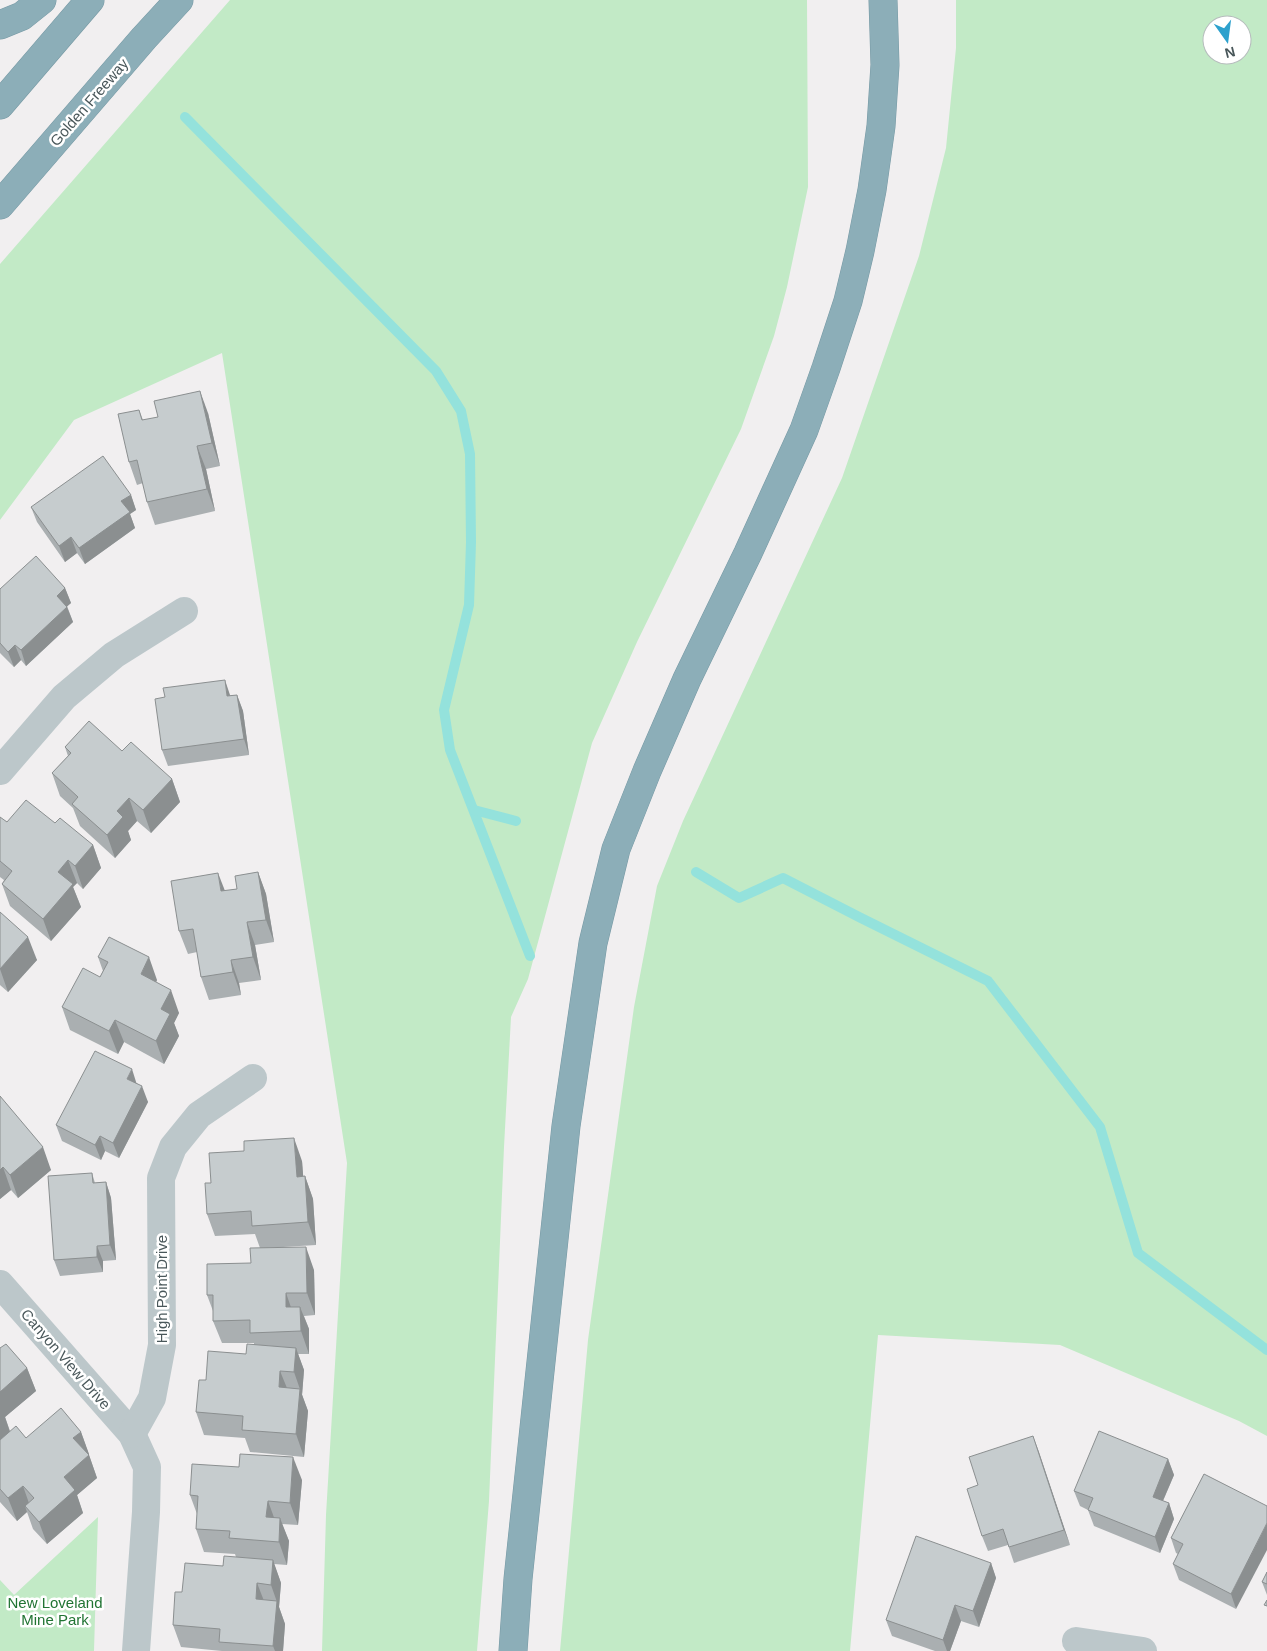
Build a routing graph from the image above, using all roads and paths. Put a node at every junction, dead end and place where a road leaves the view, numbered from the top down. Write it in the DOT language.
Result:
graph roads {
  1 [pos="42,0"];
  2 [pos="90,0"];
  3 [pos="179,0"];
  4 [pos="883,0"];
  5 [pos="0,25"];
  6 [pos="0,105"];
  7 [pos="0,205"];
  8 [pos="184,611"];
  9 [pos="0,771"];
  10 [pos="253,1078"];
  11 [pos="0,1284"];
  12 [pos="132,1434"];
  13 [pos="1076,1641"];
  14 [pos="136,1651"];
  15 [pos="513,1651"];
  16 [pos="1143,1651"];
  1 -- 5 [label="highway"];
  2 -- 6 [label="highway"];
  3 -- 7 [label="highway, Golden Freeway"];
  4 -- 15 [label="highway"];
  8 -- 9 [label="street"];
  10 -- 12 [label="street, High Point Drive"];
  11 -- 12 [label="street, Canyon View Drive"];
  12 -- 14 [label="street"];
  13 -- 16 [label="street"];
}
